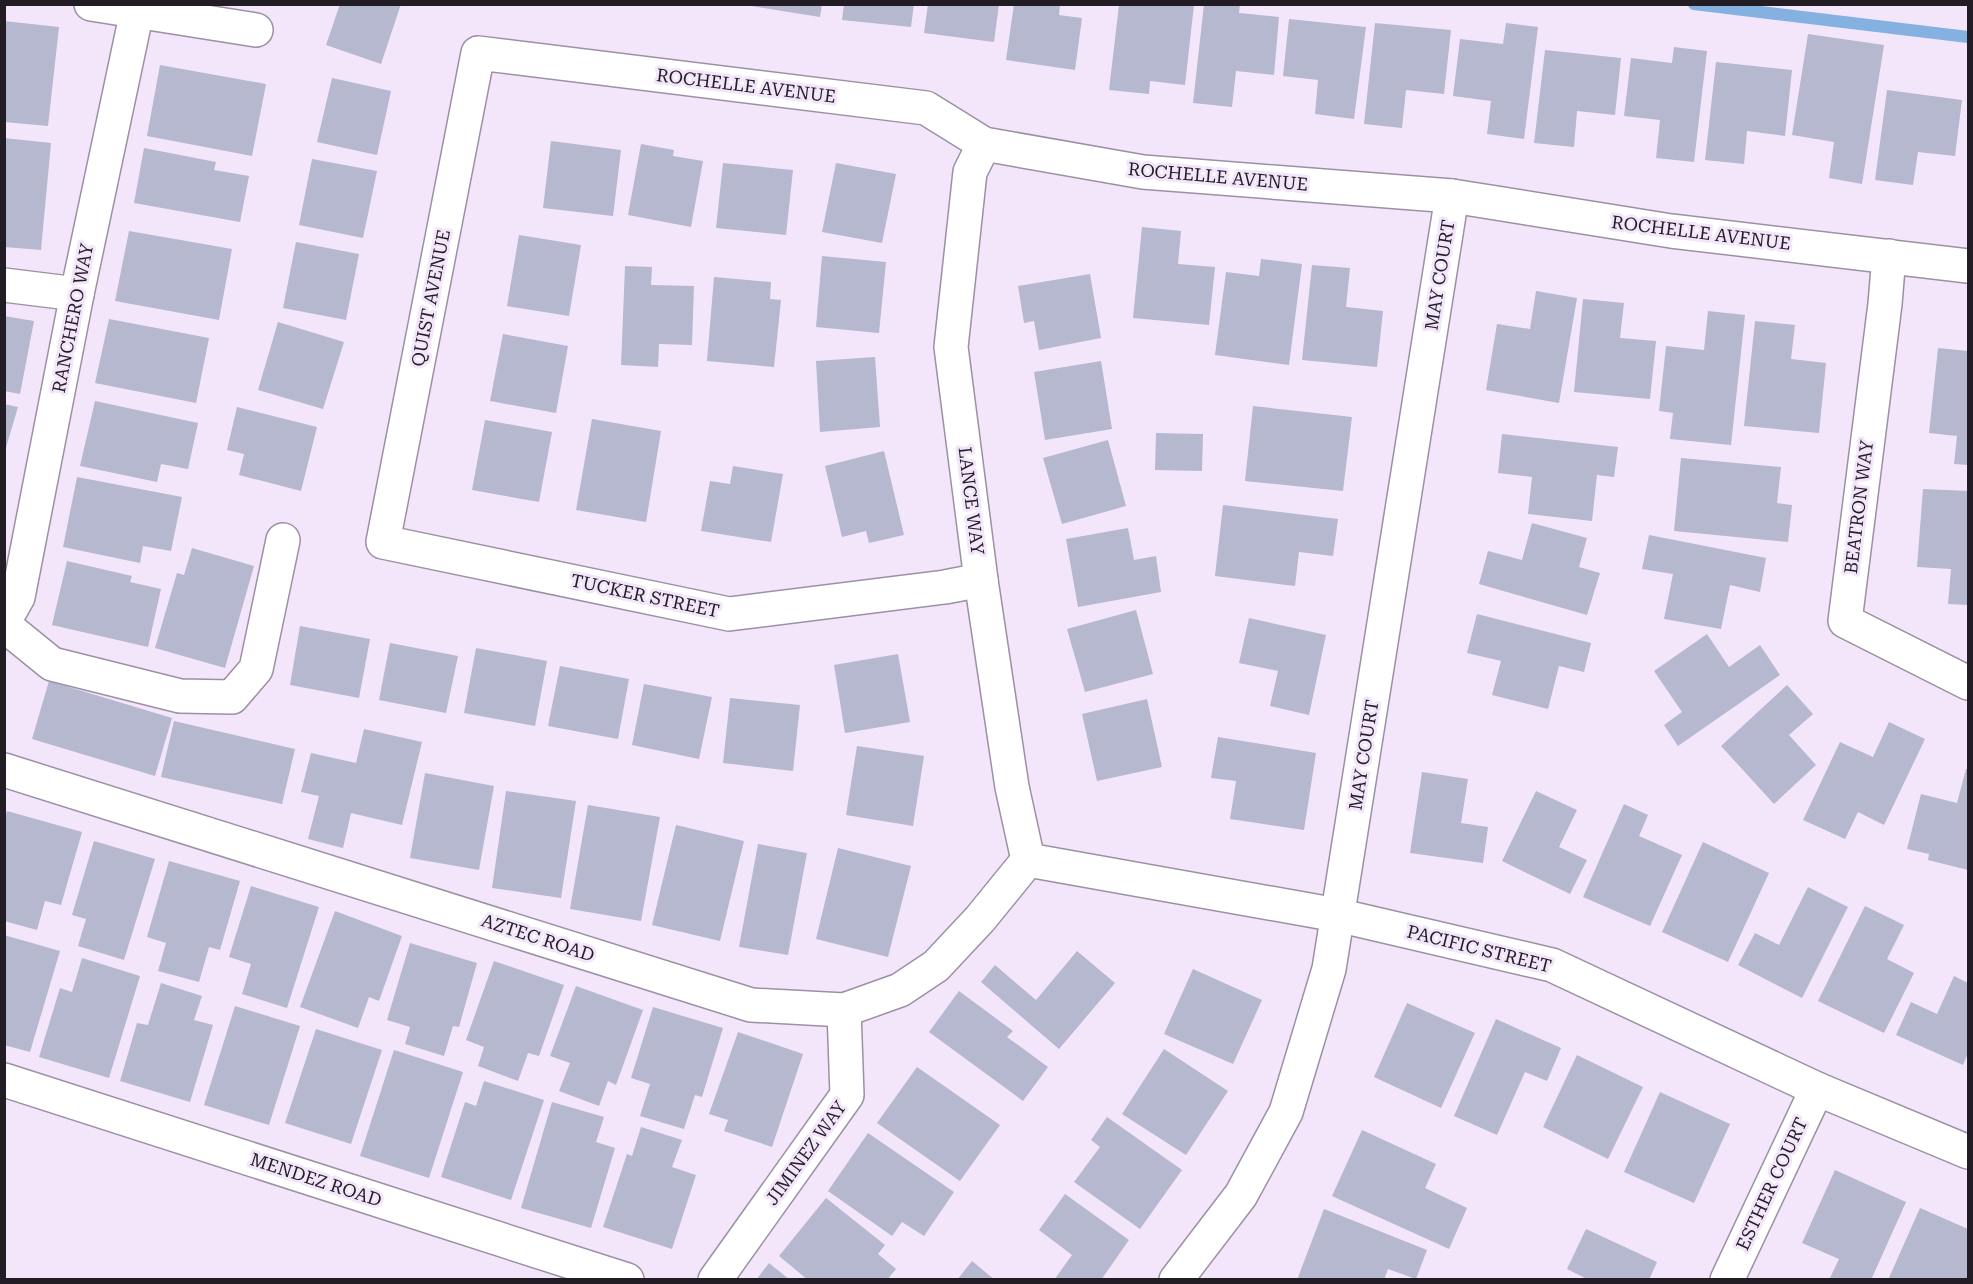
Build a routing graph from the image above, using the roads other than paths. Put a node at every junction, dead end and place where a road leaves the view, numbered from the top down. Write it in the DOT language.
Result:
graph roads {
  1 [pos="91,4"];
  2 [pos="137,11"];
  3 [pos="256,30"];
  4 [pos="478,54"];
  5 [pos="984,144"];
  6 [pos="1452,196"];
  7 [pos="1889,256"];
  8 [pos="1968,266"];
  9 [pos="4,285"];
  10 [pos="77,294"];
  11 [pos="283,540"];
  12 [pos="383,542"];
  13 [pos="981,580"];
  14 [pos="4,624"];
  15 [pos="1968,683"];
  16 [pos="4,770"];
  17 [pos="1028,860"];
  18 [pos="1337,915"];
  19 [pos="844,1010"];
  20 [pos="4,1080"];
  21 [pos="1817,1089"];
  22 [pos="1968,1152"];
  23 [pos="627,1280"];
  24 [pos="715,1280"];
  25 [pos="1176,1280"];
  26 [pos="1727,1280"];
  1 -- 2 [label="street"];
  2 -- 3 [label="street"];
  2 -- 10 [label="street, RANCHERO WAY"];
  4 -- 5 [label="street, ROCHELLE AVENUE"];
  4 -- 12 [label="street, QUIST AVENUE"];
  5 -- 6 [label="street, ROCHELLE AVENUE"];
  5 -- 13 [label="street, LANCE WAY"];
  6 -- 7 [label="street, ROCHELLE AVENUE"];
  6 -- 18 [label="street, MAY COURT"];
  7 -- 8 [label="street, ROCHELLE AVENUE"];
  7 -- 15 [label="street, BEATRON WAY"];
  9 -- 10 [label="street"];
  10 -- 14 [label="street, RANCHERO WAY"];
  11 -- 14 [label="street"];
  12 -- 13 [label="street, TUCKER STREET"];
  13 -- 17 [label="street, LANCE WAY"];
  16 -- 19 [label="street, AZTEC ROAD"];
  17 -- 18 [label="street, PACIFIC STREET"];
  17 -- 19 [label="street, AZTEC ROAD"];
  18 -- 21 [label="street, PACIFIC STREET"];
  18 -- 25 [label="street, MAY COURT"];
  19 -- 24 [label="street, JIMINEZ WAY"];
  20 -- 23 [label="street, MENDEZ ROAD"];
  21 -- 22 [label="street, PACIFIC STREET"];
  21 -- 26 [label="street, ESTHER COURT"];
}
